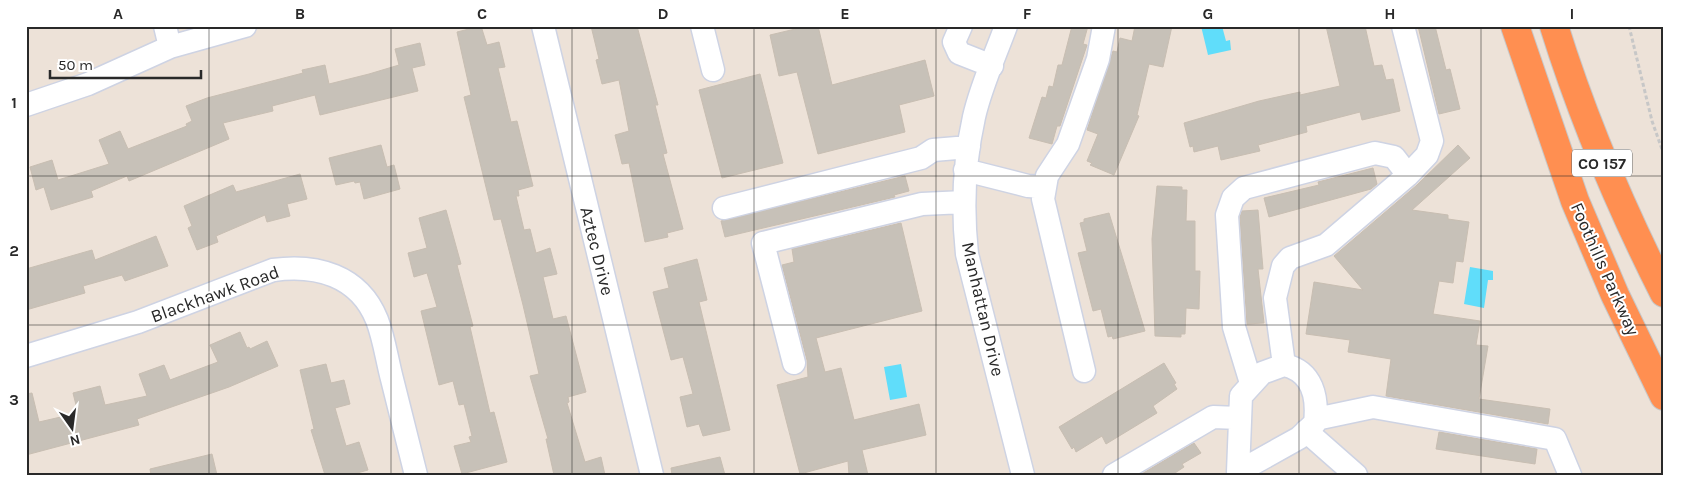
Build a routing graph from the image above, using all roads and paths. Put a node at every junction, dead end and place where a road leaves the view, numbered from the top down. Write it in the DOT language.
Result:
graph roads {
  1 [pos="245,26"];
  2 [pos="543,26"];
  3 [pos="702,26"];
  4 [pos="961,26"];
  5 [pos="1006,26"];
  6 [pos="1104,26"];
  7 [pos="1403,26"];
  8 [pos="1516,26"];
  9 [pos="1554,26"];
  10 [pos="1629,26"];
  11 [pos="167,37"];
  12 [pos="992,66"];
  13 [pos="713,70"];
  14 [pos="26,105"];
  15 [pos="969,147"];
  16 [pos="1664,155"];
  17 [pos="965,170"];
  18 [pos="1408,175"];
  19 [pos="1044,187"];
  20 [pos="964,202"];
  21 [pos="724,208"];
  22 [pos="1664,293"];
  23 [pos="26,356"];
  24 [pos="794,363"];
  25 [pos="1284,365"];
  26 [pos="1084,371"];
  27 [pos="1251,383"];
  28 [pos="1664,396"];
  29 [pos="1239,418"];
  30 [pos="1311,425"];
  31 [pos="1236,473"];
  32 [pos="416,475"];
  33 [pos="652,475"];
  34 [pos="1023,475"];
  35 [pos="1114,475"];
  36 [pos="1356,475"];
  37 [pos="1570,475"];
  1 -- 11 [label="street"];
  2 -- 33 [label="street, Aztec Drive"];
  3 -- 13 [label="street"];
  4 -- 12 [label="street"];
  5 -- 12 [label="street, Manhattan Drive"];
  6 -- 19 [label="street"];
  7 -- 18 [label="street"];
  8 -- 28 [label="highway, Foothills Parkway / CO 157"];
  9 -- 22 [label="highway, CO 157"];
  10 -- 16 [label="path"];
  11 -- 14 [label="street"];
  12 -- 15 [label="street, Manhattan Drive"];
  15 -- 17 [label="street, Manhattan Drive"];
  15 -- 21 [label="street"];
  17 -- 19 [label="street"];
  17 -- 20 [label="street, Manhattan Drive"];
  18 -- 25 [label="street"];
  18 -- 27 [label="street"];
  19 -- 26 [label="street"];
  20 -- 24 [label="street"];
  20 -- 34 [label="street, Manhattan Drive"];
  23 -- 32 [label="street, Blackhawk Road"];
  25 -- 27 [label="street"];
  25 -- 30 [label="street"];
  27 -- 29 [label="street"];
  29 -- 31 [label="street"];
  29 -- 35 [label="street"];
  30 -- 31 [label="street"];
  30 -- 36 [label="street"];
  30 -- 37 [label="street"];
}
